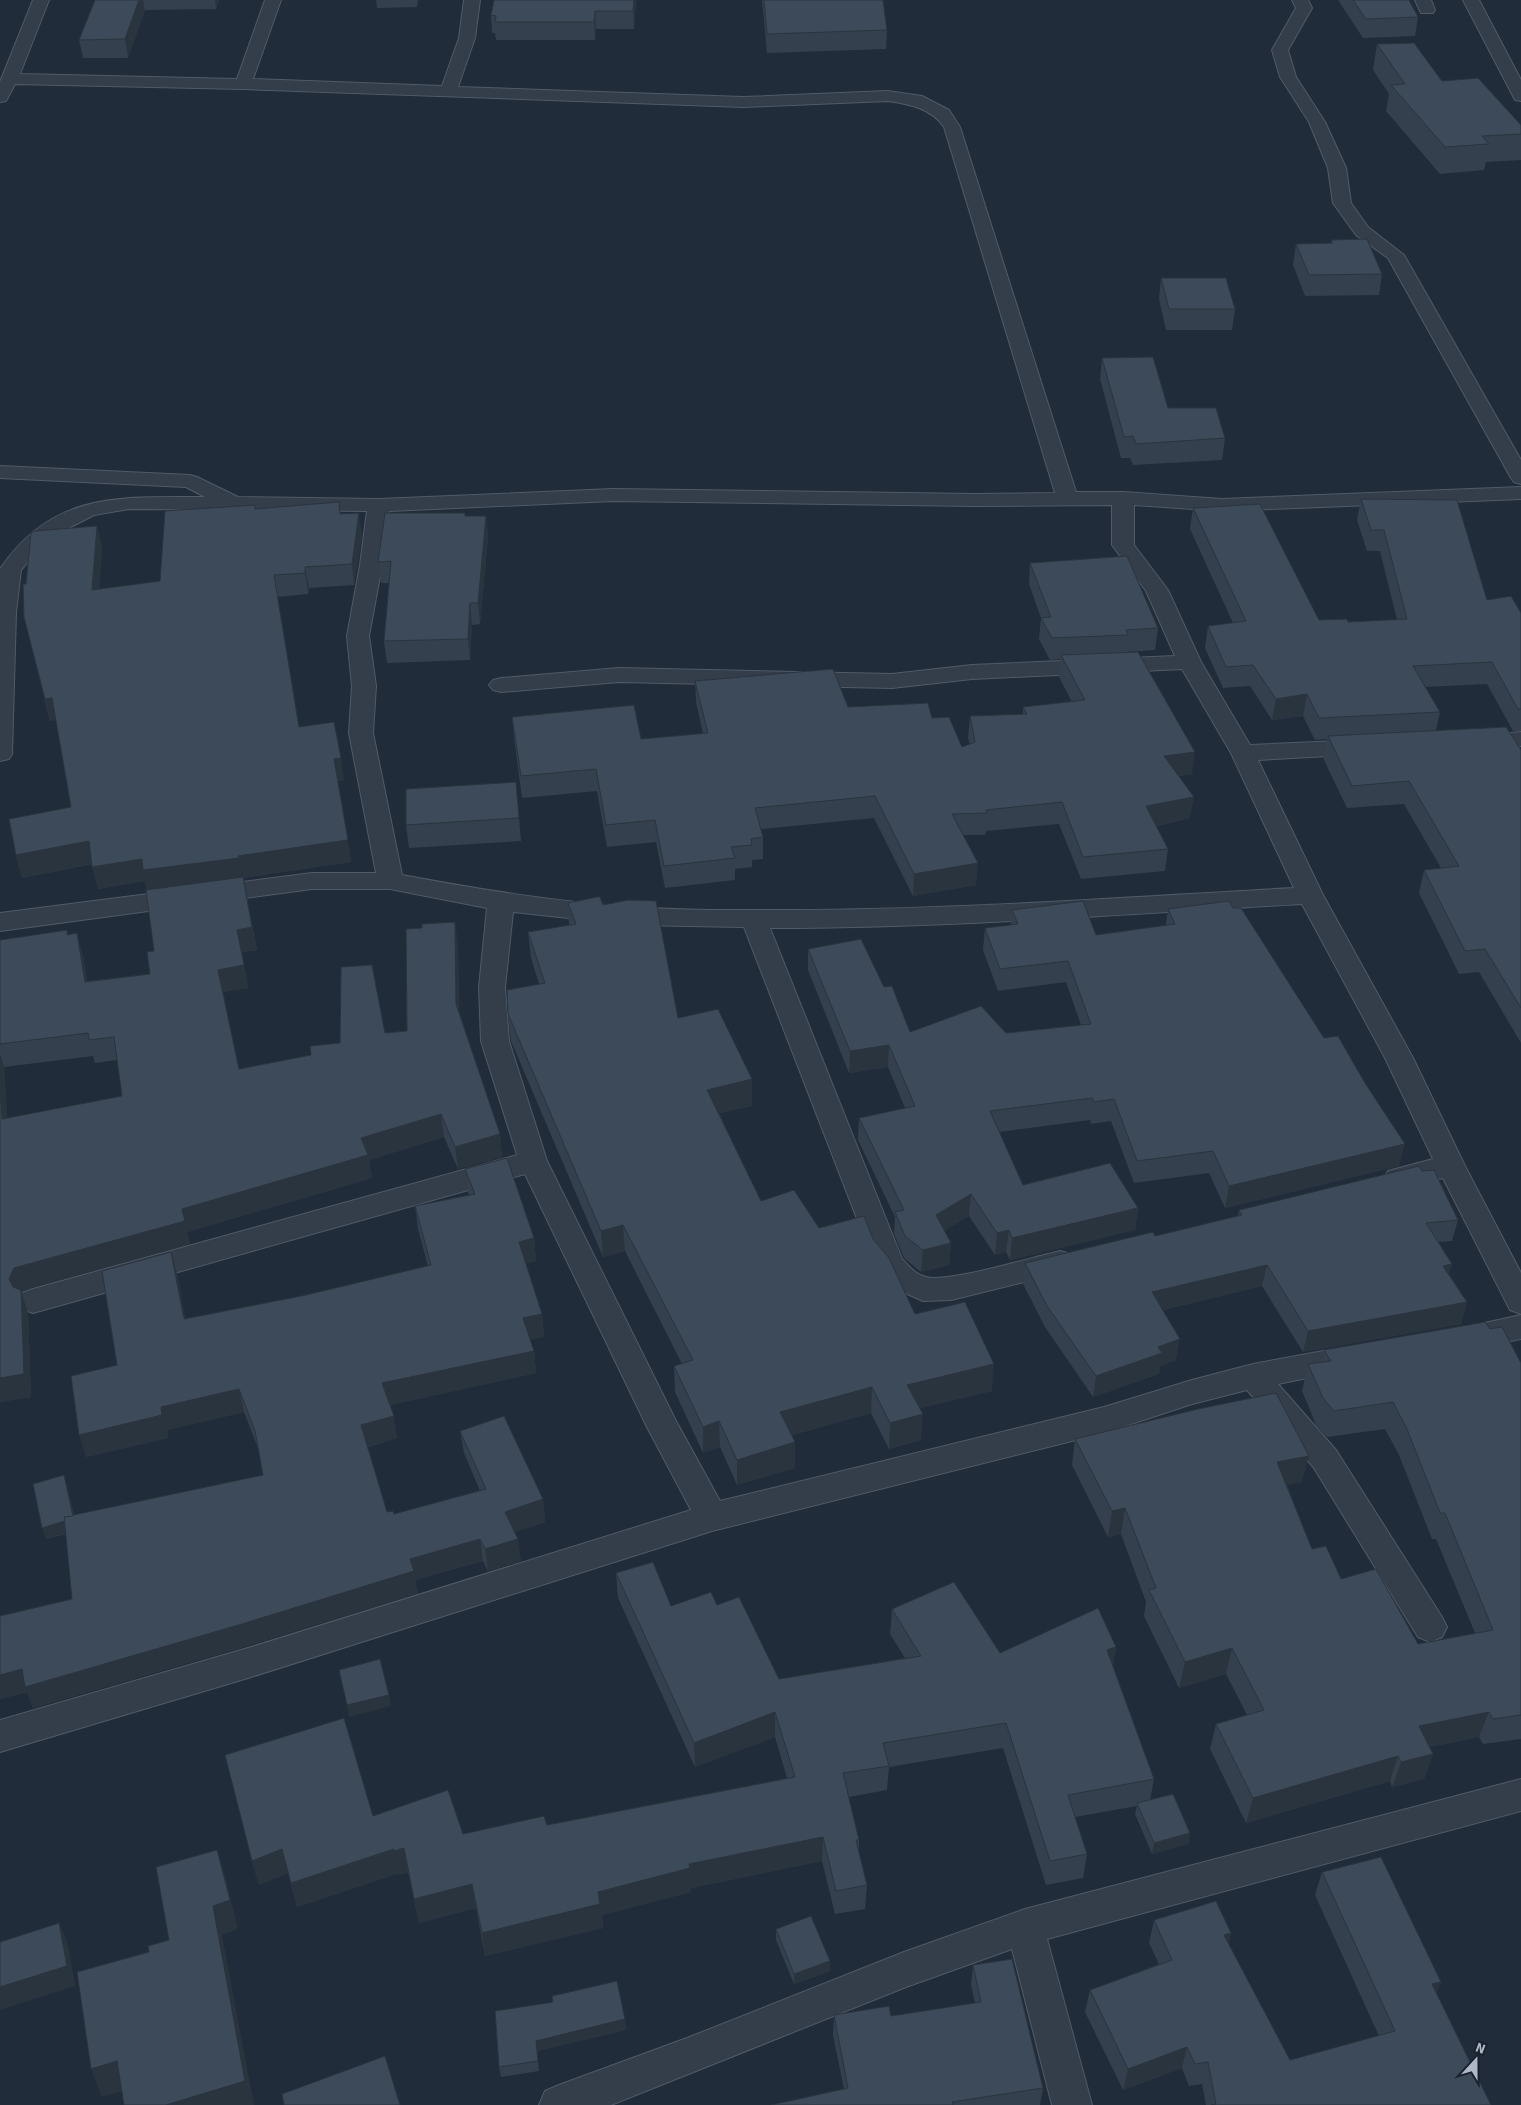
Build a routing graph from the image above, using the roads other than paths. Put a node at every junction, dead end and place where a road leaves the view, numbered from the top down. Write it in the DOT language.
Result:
graph roads {
  1 [pos="42,0"];
  2 [pos="273,0"];
  3 [pos="472,0"];
  4 [pos="1300,0"];
  5 [pos="1471,0"];
  6 [pos="1521,58"];
  7 [pos="1502,59"];
  8 [pos="10,79"];
  9 [pos="243,84"];
  10 [pos="448,92"];
  11 [pos="1521,96"];
  12 [pos="0,97"];
  13 [pos="0,472"];
  14 [pos="1521,478"];
  15 [pos="1521,493"];
  16 [pos="1067,498"];
  17 [pos="1123,498"];
  18 [pos="233,504"];
  19 [pos="379,505"];
  20 [pos="1190,662"];
  21 [pos="501,685"];
  22 [pos="1521,740"];
  23 [pos="1452,743"];
  24 [pos="1382,746"];
  25 [pos="1243,753"];
  26 [pos="0,754"];
  27 [pos="390,881"];
  28 [pos="1310,895"];
  29 [pos="501,902"];
  30 [pos="754,919"];
  31 [pos="0,922"];
  32 [pos="533,1161"];
  33 [pos="1450,1166"];
  34 [pos="1374,1184"];
  35 [pos="1086,1255"];
  36 [pos="33,1301"];
  37 [pos="1521,1302"];
  38 [pos="1521,1326"];
  39 [pos="1439,1342"];
  40 [pos="1374,1354"];
  41 [pos="1254,1376"];
  42 [pos="712,1517"];
  43 [pos="1430,1627"];
  44 [pos="0,1736"];
  45 [pos="1521,1795"];
  46 [pos="1025,1927"];
  47 [pos="559,2105"];
  48 [pos="1072,2105"];
  1 -- 8 [label="street"];
  2 -- 9 [label="street"];
  3 -- 10 [label="street"];
  4 -- 14 [label="street"];
  5 -- 7 [label="street"];
  6 -- 7 [label="street"];
  7 -- 11 [label="street"];
  8 -- 9 [label="street"];
  8 -- 12 [label="street"];
  9 -- 10 [label="street"];
  10 -- 16 [label="street"];
  13 -- 18 [label="street"];
  15 -- 17 [label="street"];
  16 -- 17 [label="street"];
  16 -- 19 [label="street"];
  17 -- 20 [label="street"];
  18 -- 19 [label="street"];
  18 -- 26 [label="street"];
  19 -- 27 [label="street"];
  20 -- 21 [label="street"];
  20 -- 25 [label="street"];
  22 -- 23 [label="street"];
  24 -- 25 [label="street"];
  25 -- 28 [label="street"];
  27 -- 29 [label="street"];
  27 -- 31 [label="street"];
  28 -- 30 [label="street"];
  28 -- 33 [label="street"];
  29 -- 30 [label="street"];
  29 -- 32 [label="street"];
  30 -- 35 [label="street"];
  32 -- 36 [label="street"];
  32 -- 42 [label="street"];
  33 -- 34 [label="street"];
  33 -- 37 [label="street"];
  38 -- 39 [label="street"];
  40 -- 41 [label="street"];
  41 -- 42 [label="street"];
  41 -- 43 [label="street"];
  42 -- 44 [label="street"];
  45 -- 46 [label="street"];
  46 -- 47 [label="street"];
  46 -- 48 [label="street"];
}
